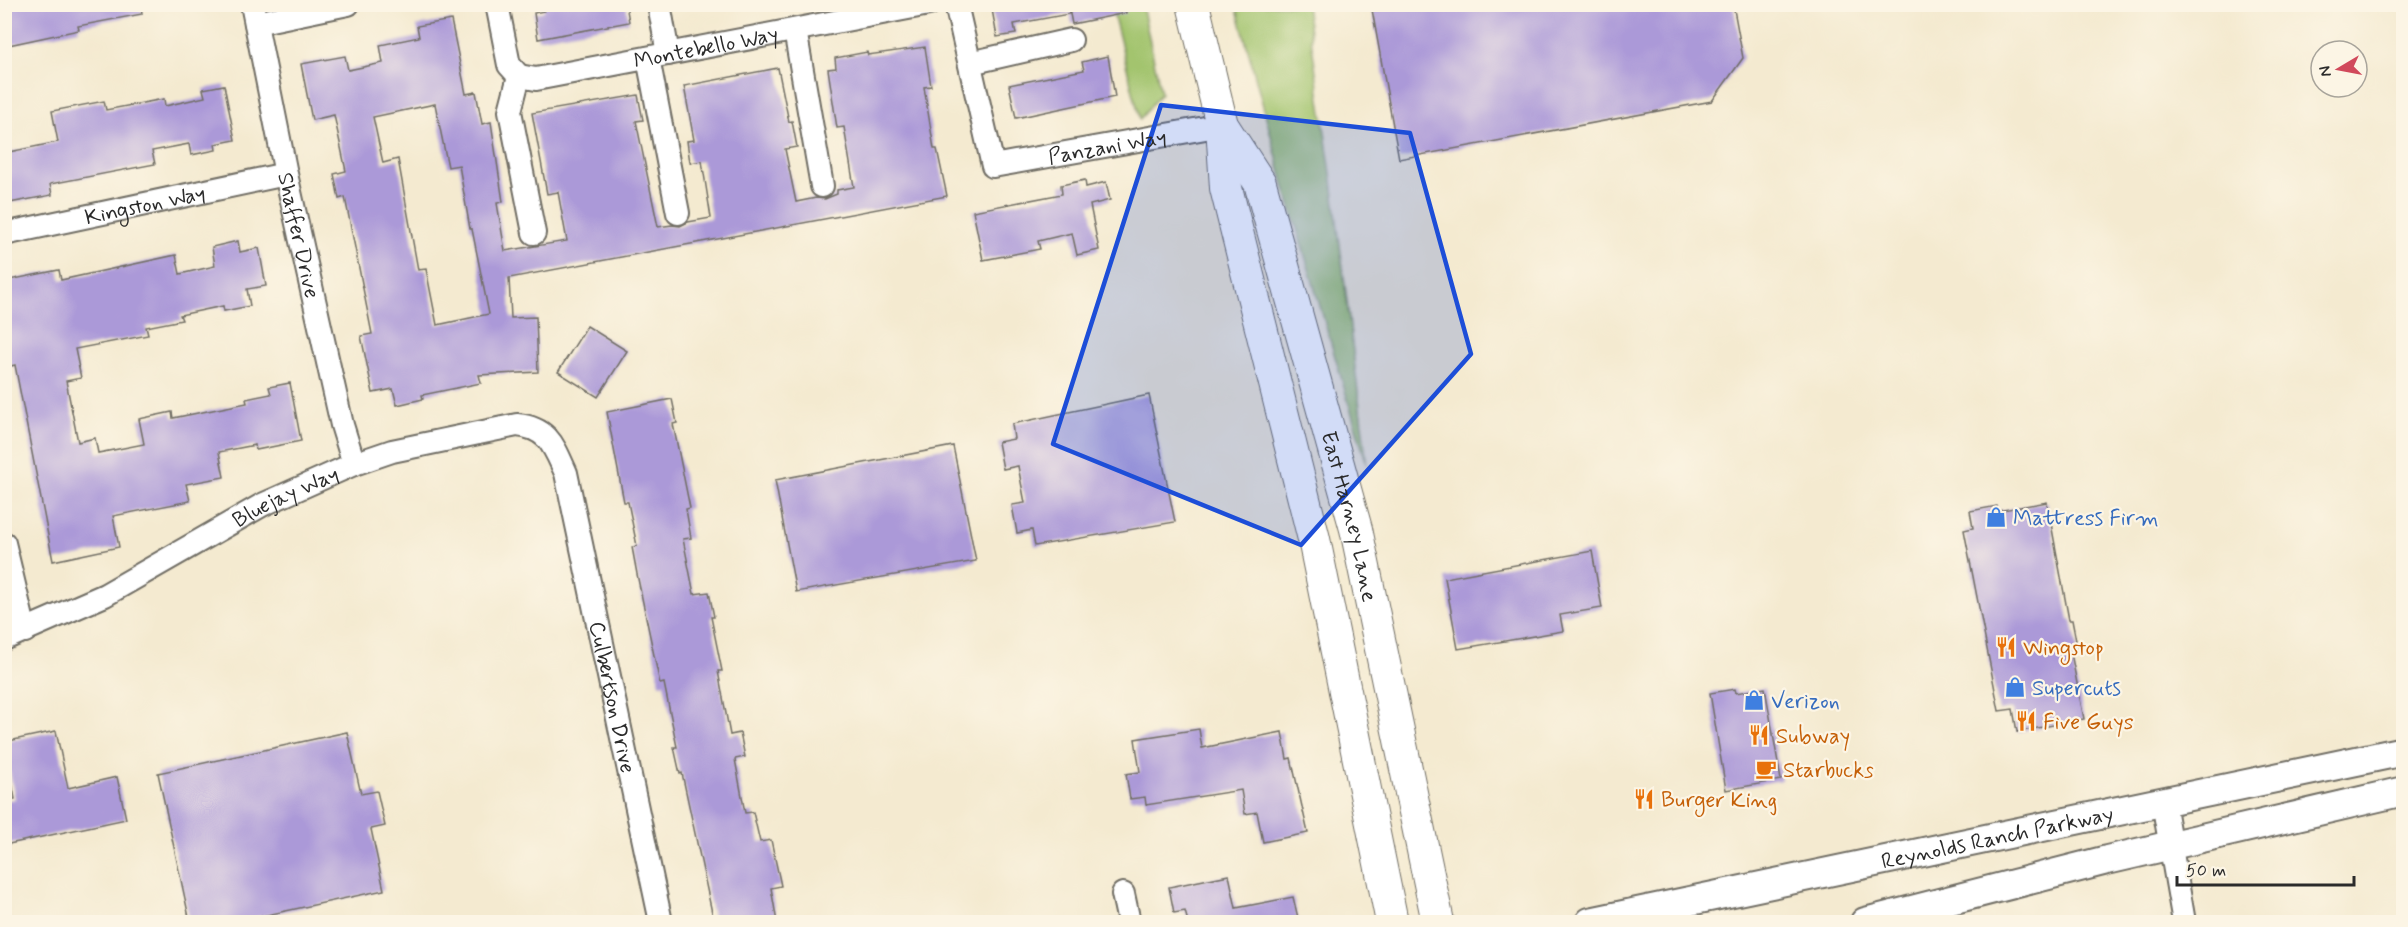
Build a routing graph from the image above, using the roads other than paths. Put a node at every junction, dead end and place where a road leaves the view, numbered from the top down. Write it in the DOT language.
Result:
graph roads {
  1 [pos="348,4"];
  2 [pos="497,4"];
  3 [pos="659,4"];
  4 [pos="929,4"];
  5 [pos="956,4"];
  6 [pos="1193,4"];
  7 [pos="254,14"];
  8 [pos="795,30"];
  9 [pos="1071,40"];
  10 [pos="658,56"];
  11 [pos="970,63"];
  12 [pos="519,76"];
  13 [pos="1222,124"];
  14 [pos="286,174"];
  15 [pos="822,186"];
  16 [pos="678,213"];
  17 [pos="534,233"];
  18 [pos="4,234"];
  19 [pos="354,464"];
  20 [pos="566,473"];
  21 [pos="4,543"];
  22 [pos="15,635"];
  23 [pos="2403,751"];
  24 [pos="2403,791"];
  25 [pos="2163,802"];
  26 [pos="2172,846"];
  27 [pos="1123,894"];
  28 [pos="661,922"];
  29 [pos="1129,922"];
  30 [pos="1392,922"];
  31 [pos="1438,922"];
  32 [pos="1590,922"];
  33 [pos="1865,922"];
  34 [pos="2184,922"];
  1 -- 7 [label="street"];
  2 -- 12 [label="street"];
  3 -- 10 [label="street"];
  4 -- 8 [label="street, Montebello Way"];
  5 -- 11 [label="street"];
  6 -- 13 [label="main road, East Harney Lane"];
  7 -- 14 [label="street, Shaffer Drive"];
  8 -- 10 [label="street, Montebello Way"];
  8 -- 15 [label="street"];
  9 -- 11 [label="street"];
  10 -- 12 [label="street, Montebello Way"];
  10 -- 16 [label="street"];
  11 -- 13 [label="street, Panzani Way"];
  12 -- 17 [label="street"];
  13 -- 30 [label="main road, East Harney Lane"];
  13 -- 31 [label="main road, East Harney Lane"];
  14 -- 18 [label="street, Kingston Way"];
  14 -- 19 [label="street, Shaffer Drive"];
  19 -- 20 [label="street, Bluejay Way"];
  19 -- 22 [label="street, Bluejay Way"];
  20 -- 28 [label="street, Culbertson Drive"];
  21 -- 22 [label="street"];
  23 -- 25 [label="street, Reynolds Ranch Parkway"];
  24 -- 26 [label="street, Reynolds Ranch Parkway"];
  25 -- 26 [label="street"];
  25 -- 32 [label="street, Reynolds Ranch Parkway"];
  26 -- 33 [label="street, Reynolds Ranch Parkway"];
  26 -- 34 [label="street"];
  27 -- 29 [label="street"];
}
